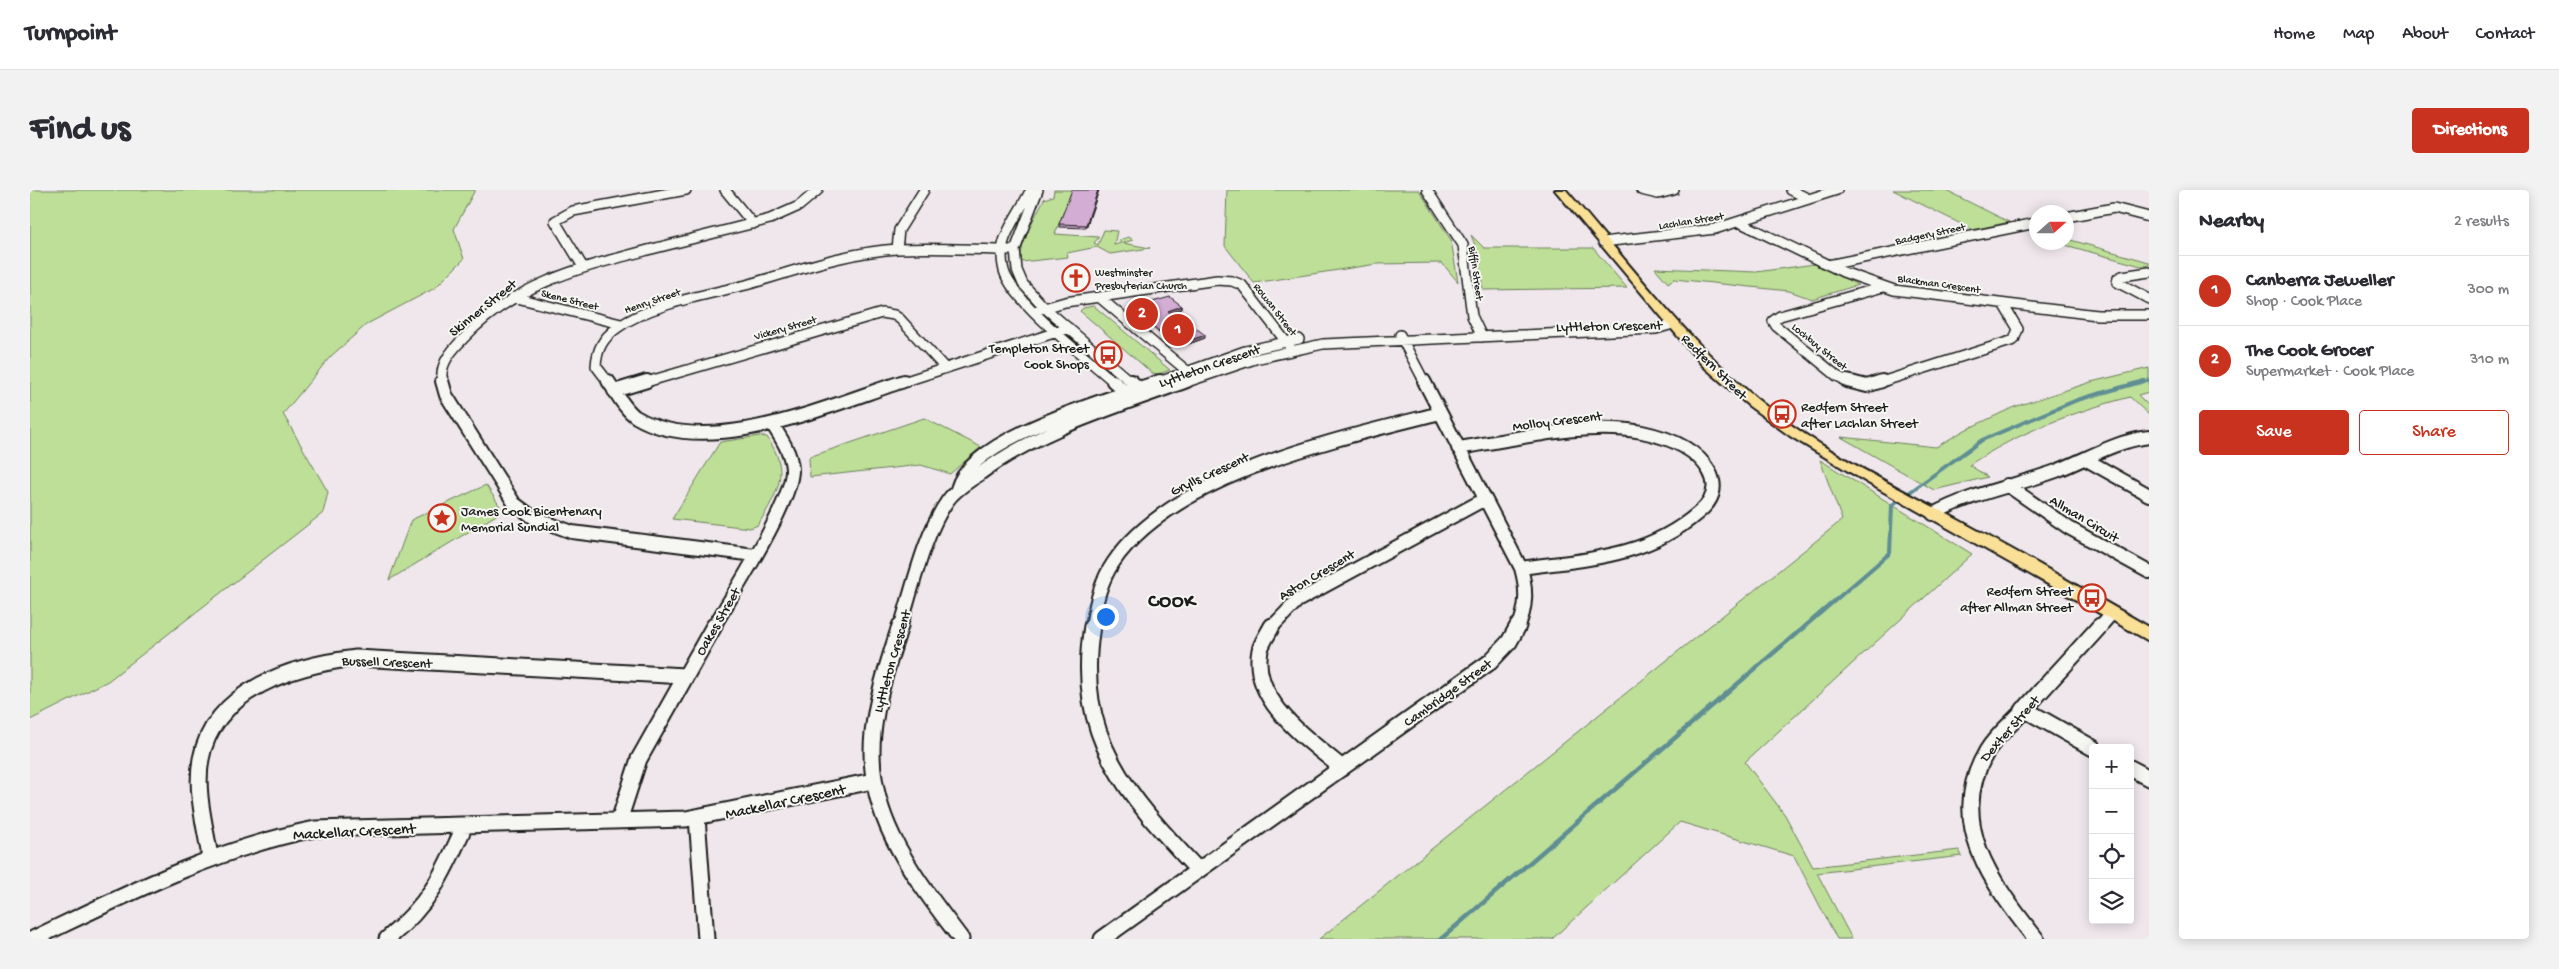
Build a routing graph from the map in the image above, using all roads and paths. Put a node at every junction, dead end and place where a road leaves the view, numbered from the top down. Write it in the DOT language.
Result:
graph roads {
  1 [pos="686,190"];
  2 [pos="725,190"];
  3 [pos="818,190"];
  4 [pos="924,190"];
  5 [pos="1033,190"];
  6 [pos="1038,190"];
  7 [pos="1428,190"];
  8 [pos="1560,190"];
  9 [pos="1641,190"];
  10 [pos="1674,190"];
  11 [pos="1791,190"];
  12 [pos="1837,190"];
  13 [pos="1809,199"];
  14 [pos="2074,216"];
  15 [pos="2149,217"];
  16 [pos="1739,222"];
  17 [pos="753,224"];
  18 [pos="2029,224"];
  19 [pos="1603,242"];
  20 [pos="897,249"];
  21 [pos="1002,250"];
  22 [pos="1015,250"];
  23 [pos="1623,264"];
  24 [pos="1828,266"];
  25 [pos="582,267"];
  26 [pos="2149,272"];
  27 [pos="1883,287"];
  28 [pos="513,297"];
  29 [pos="1099,297"];
  30 [pos="2149,299"];
  31 [pos="2003,304"];
  32 [pos="1046,308"];
  33 [pos="1034,311"];
  34 [pos="2149,315"];
  35 [pos="621,324"];
  36 [pos="1673,324"];
  37 [pos="1069,328"];
  38 [pos="1057,332"];
  39 [pos="1480,333"];
  40 [pos="1401,336"];
  41 [pos="1288,345"];
  42 [pos="945,368"];
  43 [pos="1192,375"];
  44 [pos="614,391"];
  45 [pos="1143,393"];
  46 [pos="1131,397"];
  47 [pos="1440,413"];
  48 [pos="772,424"];
  49 [pos="2149,437"];
  50 [pos="1458,448"];
  51 [pos="2085,459"];
  52 [pos="2007,485"];
  53 [pos="2149,495"];
  54 [pos="1485,499"];
  55 [pos="1932,514"];
  56 [pos="755,555"];
  57 [pos="1521,568"];
  58 [pos="2149,572"];
  59 [pos="2107,618"];
  60 [pos="2149,635"];
  61 [pos="2149,646"];
  62 [pos="685,676"];
  63 [pos="2024,709"];
  64 [pos="2089,746"];
  65 [pos="1342,768"];
  66 [pos="2134,770"];
  67 [pos="2149,778"];
  68 [pos="873,781"];
  69 [pos="697,817"];
  70 [pos="619,821"];
  71 [pos="465,825"];
  72 [pos="210,857"];
  73 [pos="1198,870"];
  74 [pos="33,939"];
  75 [pos="386,939"];
  76 [pos="706,939"];
  77 [pos="961,939"];
  78 [pos="1102,939"];
  79 [pos="2036,939"];
  1 -- 25 [label="street"];
  2 -- 17 [label="street"];
  3 -- 17 [label="street, Skinner Street"];
  4 -- 20 [label="street"];
  5 -- 21 [label="street"];
  6 -- 22 [label="street"];
  7 -- 39 [label="street, Biffin Street"];
  8 -- 19 [label="main road, Redfern Street"];
  9 -- 10 [label="street"];
  11 -- 13 [label="street"];
  12 -- 13 [label="street, Lachlan Street"];
  13 -- 16 [label="street, Lachlan Street"];
  14 -- 15 [label="street"];
  16 -- 19 [label="street, Lachlan Street"];
  16 -- 24 [label="street, Blackman Crescent"];
  17 -- 25 [label="street, Skinner Street"];
  18 -- 24 [label="street, Badgery Street"];
  19 -- 23 [label="main road, Redfern Street"];
  20 -- 21 [label="street, Henry Street"];
  20 -- 35 [label="street, Henry Street"];
  21 -- 22 [label="street, Henry Street"];
  21 -- 33 [label="street"];
  22 -- 32 [label="street"];
  23 -- 36 [label="main road, Redfern Street"];
  24 -- 27 [label="street, Blackman Crescent"];
  25 -- 28 [label="street, Skinner Street"];
  26 -- 30 [label="street"];
  27 -- 31 [label="street, Blackman Crescent"];
  27 -- 31 [label="street, Lochbuy Street"];
  28 -- 35 [label="street, Skene Street"];
  28 -- 56 [label="street, Skinner Street"];
  29 -- 32 [label="street, Rowan Street"];
  29 -- 41 [label="street, Rowan Street"];
  29 -- 43 [label="street"];
  31 -- 34 [label="street, Blackman Crescent"];
  32 -- 33 [label="street, Rowan Street"];
  32 -- 37 [label="street"];
  33 -- 38 [label="street"];
  35 -- 44 [label="street, Henry Street"];
  36 -- 39 [label="street, Lyttleton Crescent"];
  36 -- 55 [label="main road, Redfern Street"];
  37 -- 38 [label="street, Henry Street"];
  37 -- 45 [label="street"];
  38 -- 42 [label="street, Henry Street"];
  38 -- 46 [label="street"];
  39 -- 40 [label="street, Lyttleton Crescent"];
  40 -- 41 [label="street, Lyttleton Crescent"];
  40 -- 47 [label="street, Cambridge Street"];
  41 -- 43 [label="street, Lyttleton Crescent"];
  42 -- 44 [label="street, Vickery Street"];
  42 -- 48 [label="street, Henry Street"];
  43 -- 45 [label="street, Lyttleton Crescent"];
  44 -- 48 [label="street, Henry Street"];
  45 -- 46 [label="street, Lyttleton Crescent"];
  46 -- 68 [label="street, Lyttleton Crescent"];
  47 -- 50 [label="street, Cambridge Street"];
  47 -- 73 [label="street, Grylls Crescent"];
  48 -- 56 [label="street, Oakes Street"];
  49 -- 51 [label="street, Allman Circuit"];
  50 -- 54 [label="street, Cambridge Street"];
  50 -- 57 [label="street, Molloy Crescent"];
  51 -- 52 [label="street, Allman Circuit"];
  51 -- 53 [label="street"];
  52 -- 55 [label="street, Allman Circuit"];
  52 -- 58 [label="street, Allman Circuit"];
  54 -- 57 [label="street, Cambridge Street"];
  54 -- 65 [label="street, Aston Crescent"];
  55 -- 59 [label="main road, Redfern Street"];
  56 -- 62 [label="street, Oakes Street"];
  57 -- 65 [label="street, Cambridge Street"];
  59 -- 60 [label="main road, Redfern Street"];
  59 -- 61 [label="main road, Redfern Street"];
  59 -- 63 [label="street, Dexter Street"];
  62 -- 70 [label="street, Oakes Street"];
  62 -- 72 [label="street, Bussell Crescent"];
  63 -- 64 [label="street"];
  63 -- 79 [label="street, Dexter Street"];
  65 -- 73 [label="street, Cambridge Street"];
  66 -- 67 [label="street"];
  68 -- 69 [label="street, Mackellar Crescent"];
  68 -- 77 [label="street, Lyttleton Crescent"];
  69 -- 70 [label="street, Mackellar Crescent"];
  69 -- 76 [label="street"];
  70 -- 71 [label="street, Mackellar Crescent"];
  71 -- 72 [label="street, Mackellar Crescent"];
  71 -- 75 [label="street"];
  72 -- 74 [label="street, Mackellar Crescent"];
  73 -- 78 [label="street, Cambridge Street"];
}
